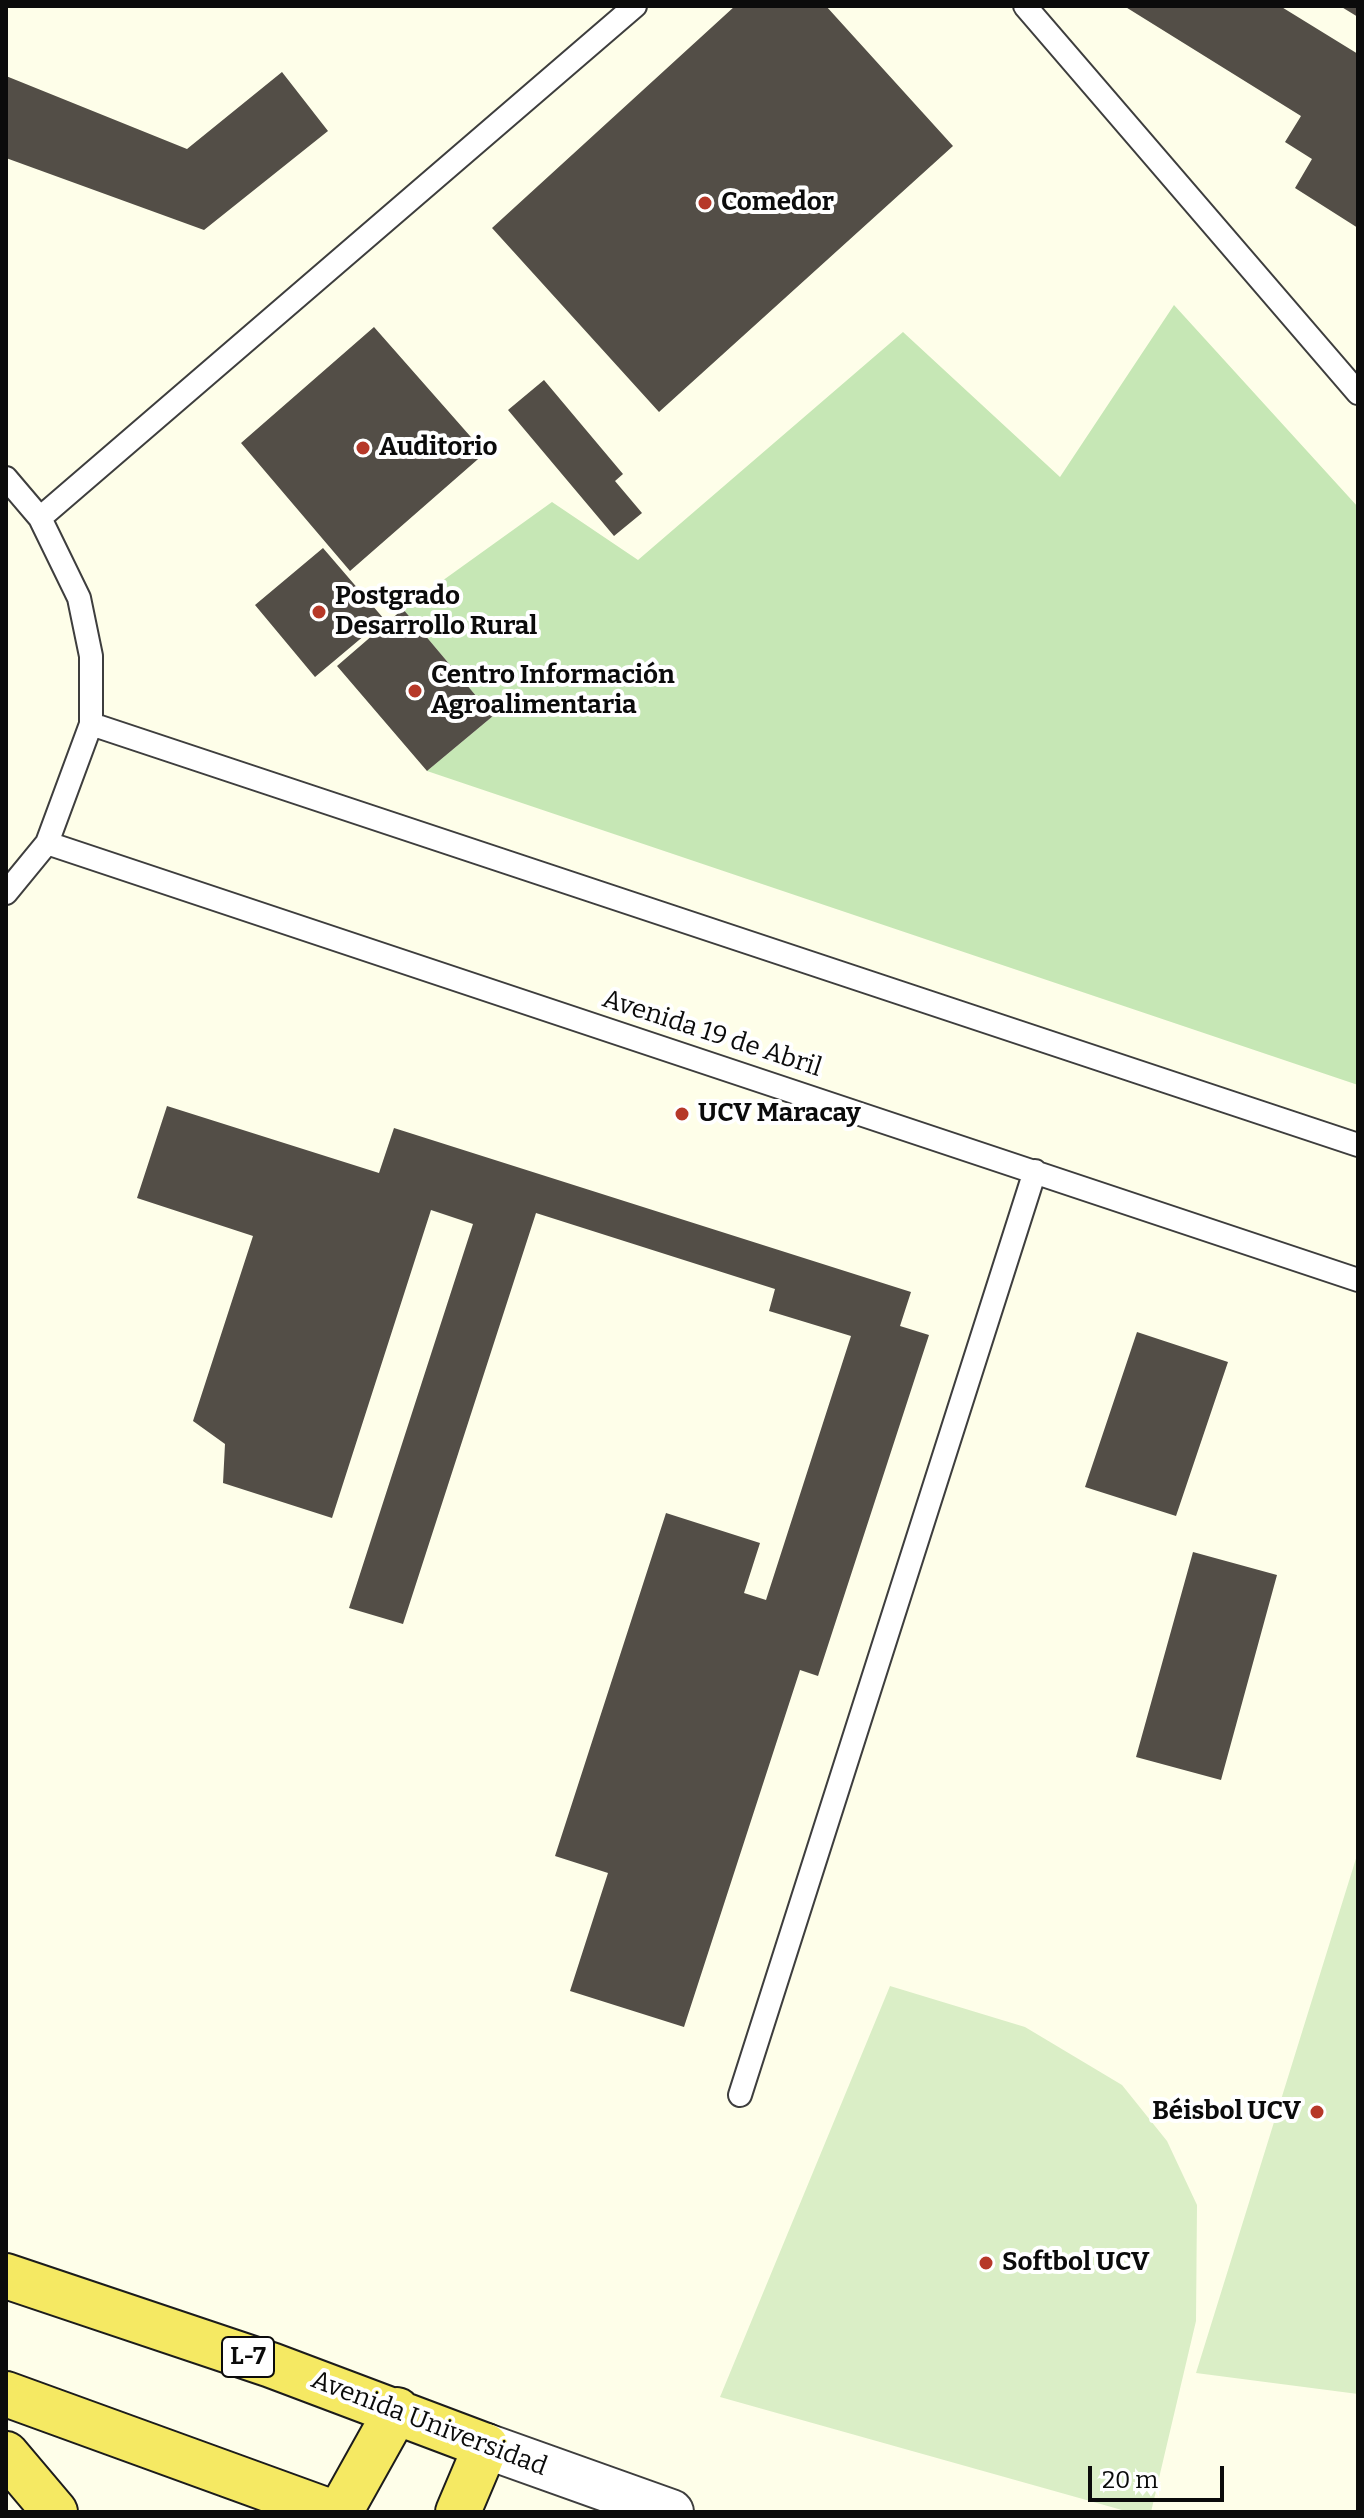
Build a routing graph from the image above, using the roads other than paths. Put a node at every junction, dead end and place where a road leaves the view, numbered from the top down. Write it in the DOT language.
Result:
graph roads {
  1 [pos="635,6"];
  2 [pos="1025,6"];
  3 [pos="1358,393"];
  4 [pos="6,478"];
  5 [pos="40,518"];
  6 [pos="91,724"];
  7 [pos="47,843"];
  8 [pos="6,893"];
  9 [pos="1358,1145"];
  10 [pos="1035,1171"];
  11 [pos="1358,1280"];
  12 [pos="740,2095"];
  13 [pos="6,2276"];
  14 [pos="6,2394"];
  15 [pos="397,2410"];
  16 [pos="486,2446"];
  17 [pos="6,2454"];
  18 [pos="55,2512"];
  19 [pos="331,2512"];
  20 [pos="340,2512"];
  21 [pos="458,2512"];
  22 [pos="671,2512"];
  1 -- 5 [label="lane"];
  2 -- 3 [label="lane"];
  4 -- 5 [label="lane"];
  5 -- 6 [label="lane"];
  6 -- 7 [label="lane"];
  6 -- 9 [label="lane"];
  7 -- 8 [label="lane"];
  7 -- 10 [label="lane, Avenida 19 de Abril"];
  10 -- 11 [label="lane, Avenida 19 de Abril"];
  10 -- 12 [label="lane"];
  13 -- 15 [label="main road, Avenida Universidad / L-7"];
  14 -- 19 [label="main road"];
  15 -- 16 [label="main road, Avenida Universidad / L-7"];
  15 -- 20 [label="main road"];
  16 -- 21 [label="main road"];
  16 -- 22 [label="street, Avenida Universidad"];
  17 -- 18 [label="main road"];
}
